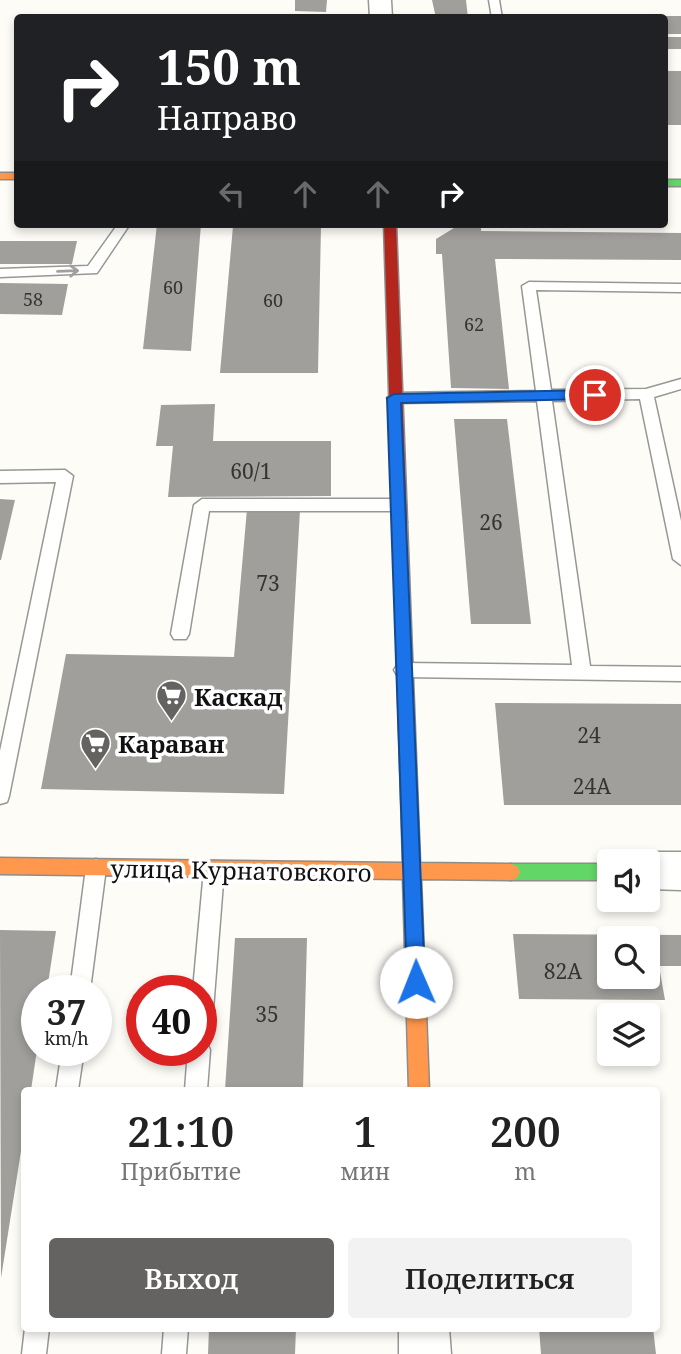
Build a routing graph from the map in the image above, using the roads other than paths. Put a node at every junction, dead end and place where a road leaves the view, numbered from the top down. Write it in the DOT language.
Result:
graph roads {
  1 [pos="121,228"];
  2 [pos="390,228"];
  3 [pos="0,273"];
  4 [pos="681,288"];
  5 [pos="681,384"];
  6 [pos="646,394"];
  7 [pos="544,396"];
  8 [pos="394,398"];
  9 [pos="0,477"];
  10 [pos="398,505"];
  11 [pos="681,559"];
  12 [pos="180,634"];
  13 [pos="403,670"];
  14 [pos="582,673"];
  15 [pos="681,674"];
  16 [pos="0,796"];
  17 [pos="0,866"];
  18 [pos="96,868"];
  19 [pos="214,870"];
  20 [pos="660,871"];
  21 [pos="681,871"];
  22 [pos="597,872"];
  23 [pos="414,873"];
  24 [pos="82,975"];
  25 [pos="205,975"];
  26 [pos="71,1066"];
  27 [pos="198,1066"];
  28 [pos="67,1087"];
  29 [pos="196,1087"];
  30 [pos="419,1087"];
  31 [pos="37,1332"];
  32 [pos="176,1332"];
  33 [pos="424,1332"];
  34 [pos="34,1354"];
  35 [pos="174,1354"];
  36 [pos="425,1354"];
  3 -- 1 [label="lane, one-way"];
  2 -- 8 [label="street"];
  4 -- 7 [label="lane"];
  5 -- 6 [label="lane"];
  6 -- 7 [label="lane"];
  6 -- 11 [label="lane"];
  7 -- 8 [label="lane"];
  7 -- 14 [label="lane"];
  8 -- 10 [label="street"];
  9 -- 16 [label="lane"];
  10 -- 12 [label="lane"];
  10 -- 13 [label="street"];
  13 -- 14 [label="lane"];
  13 -- 23 [label="street"];
  14 -- 15 [label="lane"];
  17 -- 18 [label="street, улица Курнатовского"];
  18 -- 19 [label="street, улица Курнатовского"];
  18 -- 24 [label="lane"];
  19 -- 23 [label="street, улица Курнатовского"];
  19 -- 25 [label="lane"];
  20 -- 21 [label="street"];
  22 -- 23 [label="street, улица Курнатовского"];
  23 -- 30 [label="street"];
  26 -- 28 [label="lane"];
  27 -- 29 [label="lane"];
  31 -- 34 [label="lane"];
  32 -- 35 [label="lane"];
  33 -- 36 [label="street"];
}
